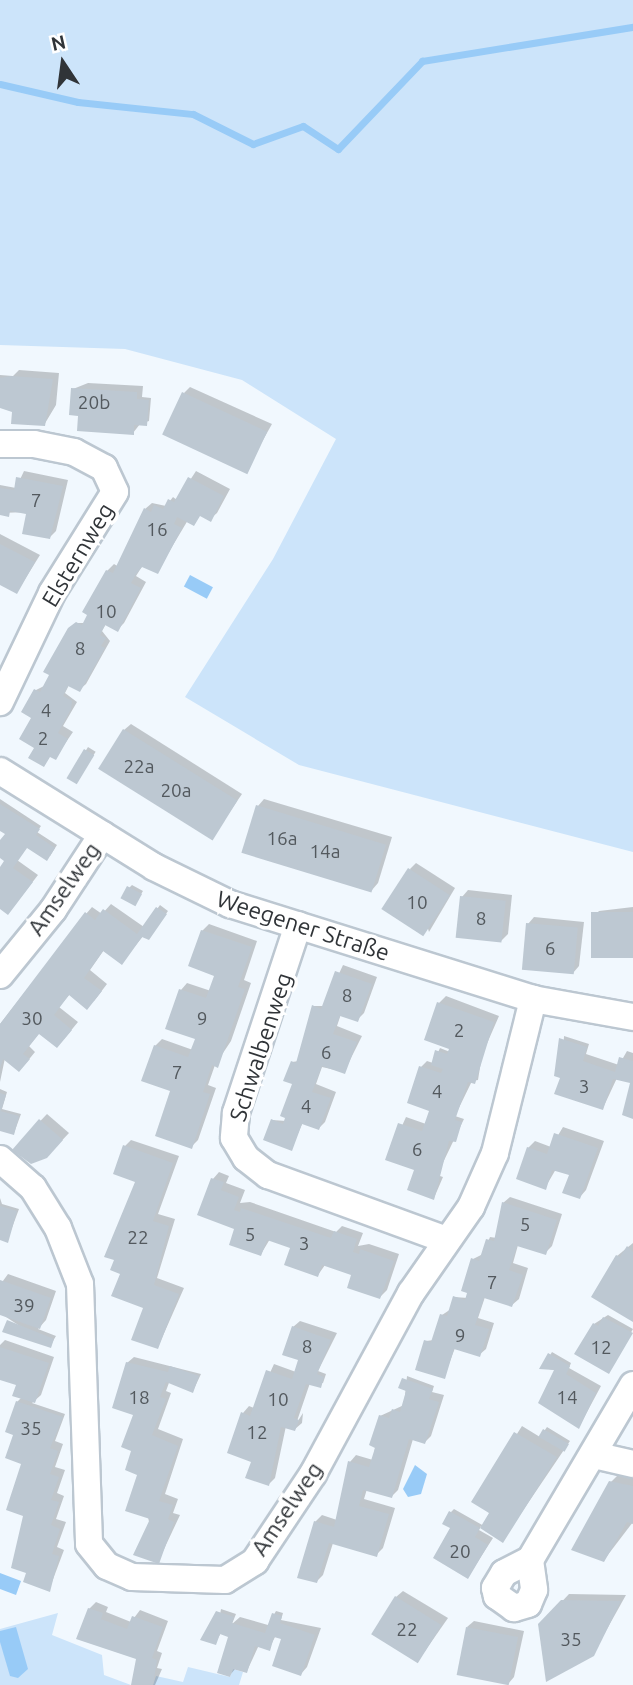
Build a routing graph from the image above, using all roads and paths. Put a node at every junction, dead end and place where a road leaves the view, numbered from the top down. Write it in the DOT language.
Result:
graph roads {
  1 [pos="0,444"];
  2 [pos="0,702"];
  3 [pos="0,771"];
  4 [pos="102,835"];
  5 [pos="298,925"];
  6 [pos="0,975"];
  7 [pos="533,999"];
  8 [pos="633,1017"];
  9 [pos="0,1159"];
  10 [pos="447,1240"];
  11 [pos="633,1385"];
  12 [pos="594,1455"];
  13 [pos="633,1464"];
  14 [pos="530,1560"];
  1 -- 2 [label="street, Elsternweg"];
  3 -- 4 [label="street, Weegener Straße"];
  4 -- 5 [label="street, Weegener Straße"];
  4 -- 6 [label="street, Amselweg"];
  5 -- 7 [label="street, Weegener Straße"];
  5 -- 10 [label="street, Schwalbenweg"];
  7 -- 8 [label="street, Weegener Straße"];
  7 -- 10 [label="street, Amselweg"];
  9 -- 10 [label="street, Amselweg"];
  11 -- 12 [label="street"];
  12 -- 13 [label="street"];
  12 -- 14 [label="street"];
}
